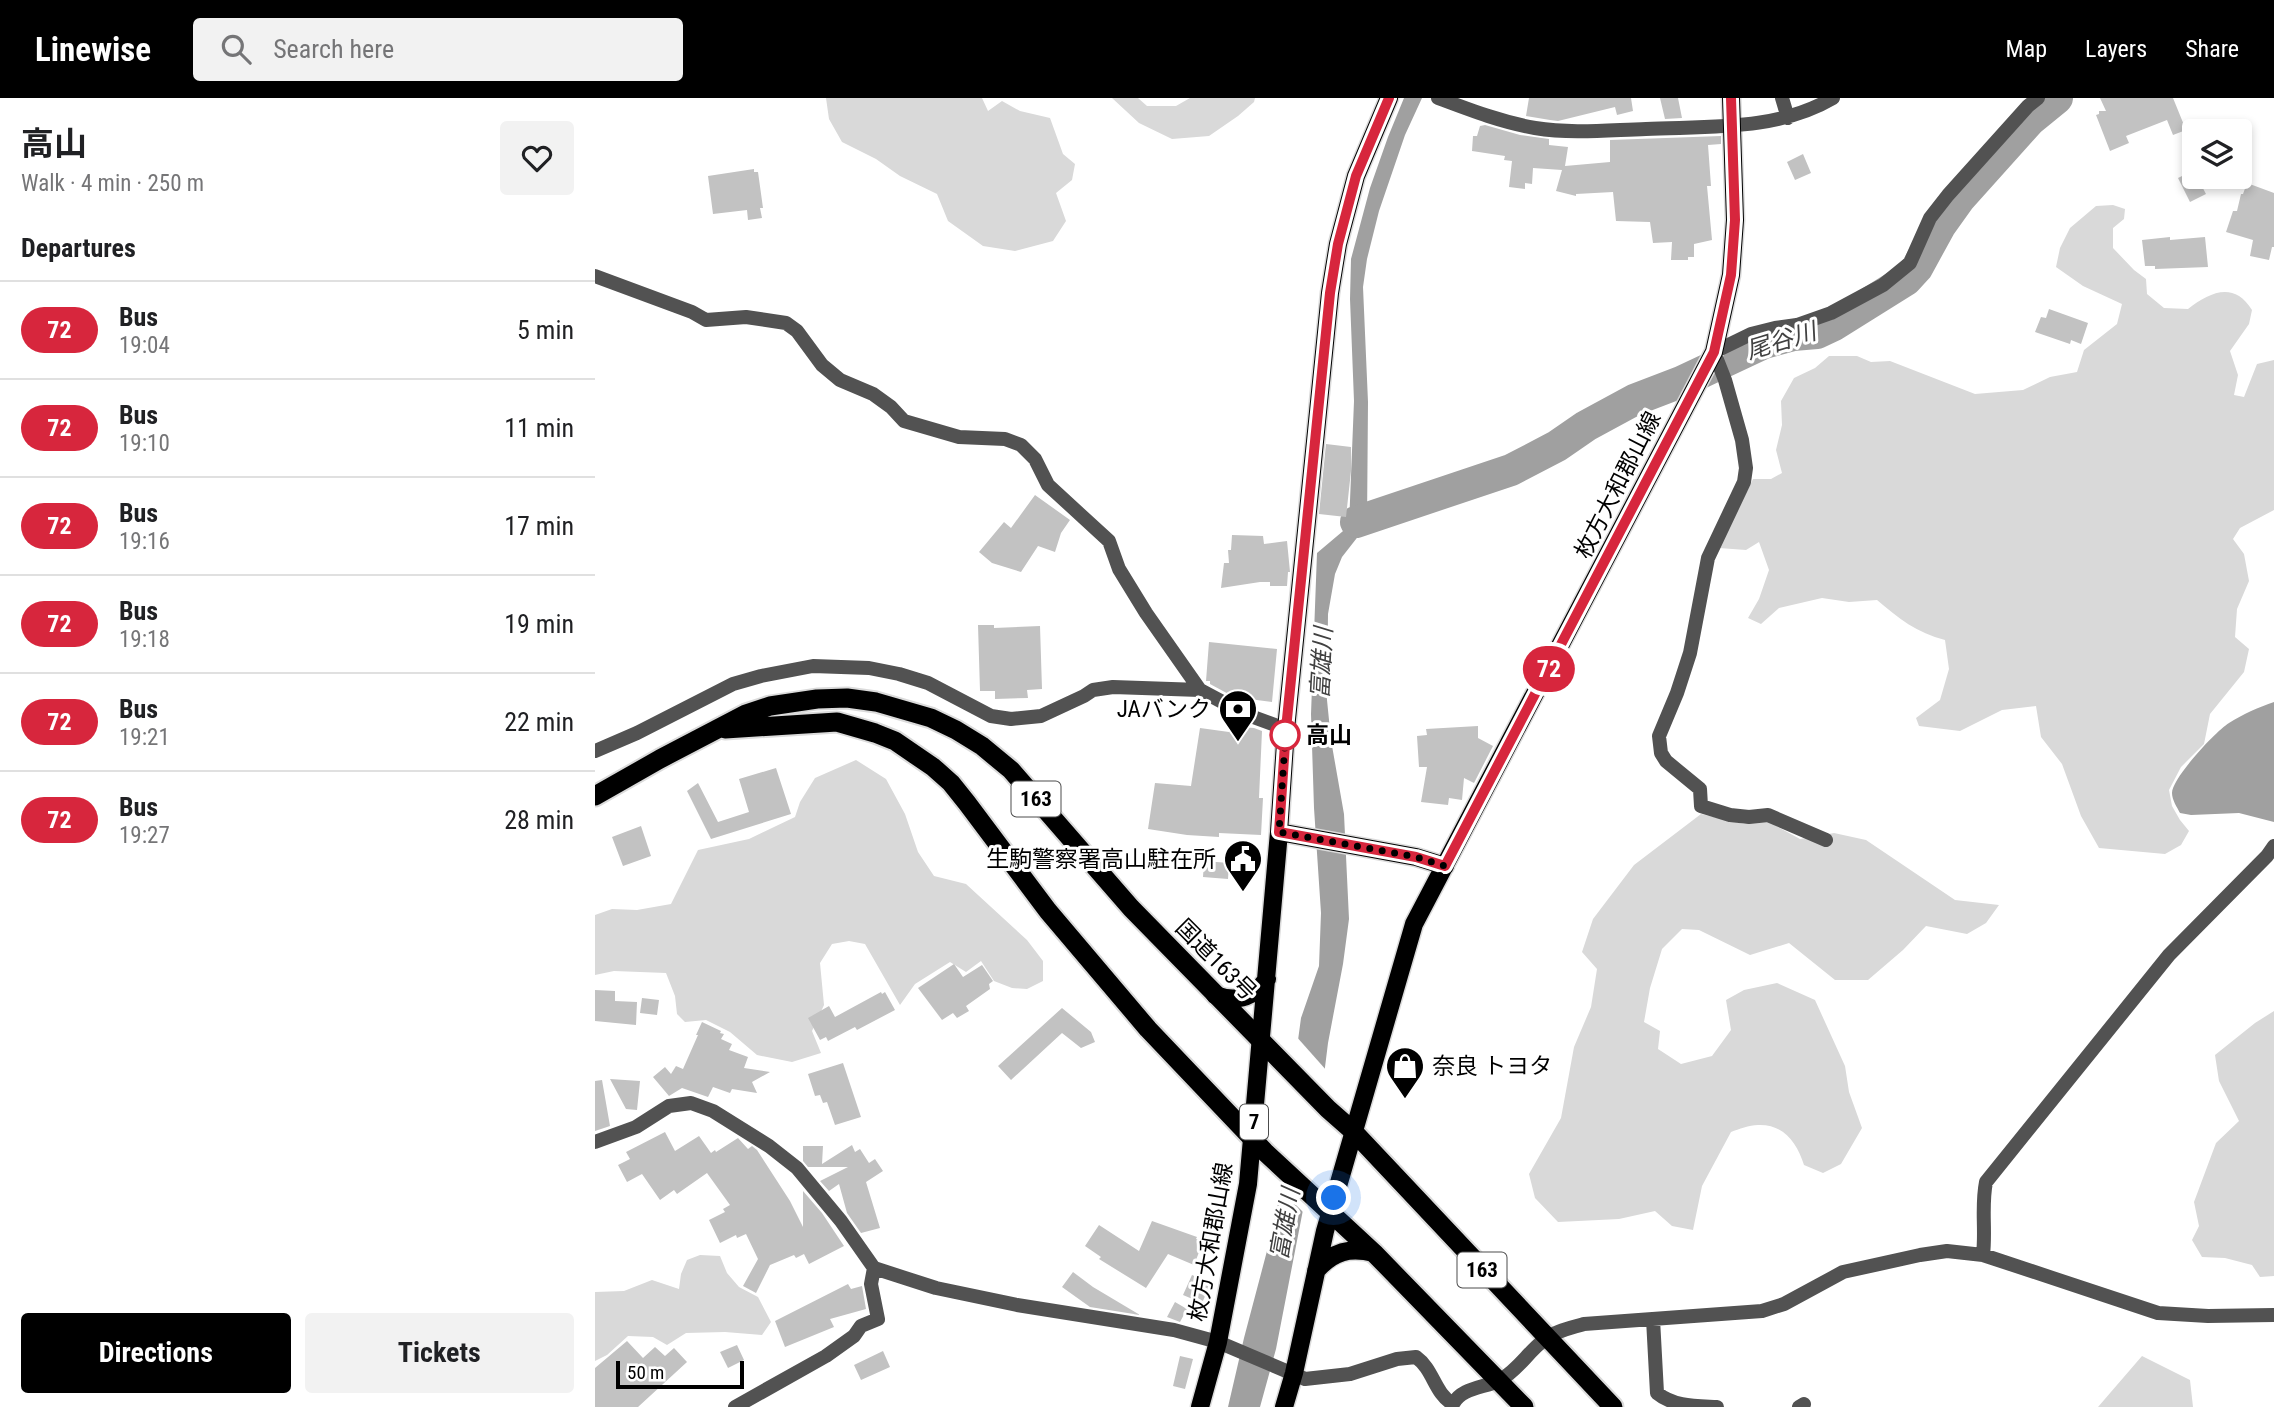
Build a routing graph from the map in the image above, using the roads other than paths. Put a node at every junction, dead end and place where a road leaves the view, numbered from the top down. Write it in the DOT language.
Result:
graph roads {
  1 [pos="1389,98"];
  2 [pos="1438,98"];
  3 [pos="1731,98"];
  4 [pos="1782,98"];
  5 [pos="1833,98"];
  6 [pos="2038,98"];
  7 [pos="1788,118"];
  8 [pos="1733,125"];
  9 [pos="595,276"];
  10 [pos="1714,352"];
  11 [pos="1200,690"];
  12 [pos="1286,729"];
  13 [pos="717,730"];
  14 [pos="595,751"];
  15 [pos="595,796"];
  16 [pos="1279,832"];
  17 [pos="1826,840"];
  18 [pos="2272,852"];
  19 [pos="1445,866"];
  20 [pos="1267,979"];
  21 [pos="1215,995"];
  22 [pos="1262,1040"];
  23 [pos="1353,1131"];
  24 [pos="1252,1138"];
  25 [pos="595,1142"];
  26 [pos="1330,1212"];
  27 [pos="1374,1254"];
  28 [pos="1983,1255"];
  29 [pos="874,1268"];
  30 [pos="1314,1274"];
  31 [pos="2274,1315"];
  32 [pos="1653,1319"];
  33 [pos="1546,1338"];
  34 [pos="1218,1342"];
  35 [pos="1294,1373"];
  36 [pos="1498,1381"];
  37 [pos="1453,1405"];
  38 [pos="735,1407"];
  39 [pos="1200,1407"];
  40 [pos="1284,1407"];
  41 [pos="1524,1407"];
  42 [pos="1613,1407"];
  43 [pos="1717,1407"];
  1 -- 12 [label="main road, 枚方大和郡山線 / 7"];
  2 -- 8 [label="street"];
  3 -- 8 [label="main road, 枚方大和郡山線"];
  4 -- 7 [label="street"];
  5 -- 7 [label="street"];
  6 -- 10 [label="street"];
  7 -- 8 [label="street"];
  8 -- 10 [label="main road, 枚方大和郡山線"];
  9 -- 11 [label="street"];
  10 -- 17 [label="street"];
  10 -- 19 [label="main road, 枚方大和郡山線"];
  11 -- 12 [label="street"];
  11 -- 14 [label="street"];
  12 -- 16 [label="main road, 枚方大和郡山線 / 7"];
  13 -- 15 [label="highway, 国道163号 / 163"];
  13 -- 21 [label="highway, 国道163号 / 163"];
  13 -- 24 [label="highway, 国道163号 / 163"];
  16 -- 19 [label="main road"];
  16 -- 20 [label="main road, 枚方大和郡山線 / 7"];
  18 -- 28 [label="street"];
  19 -- 23 [label="main road, 枚方大和郡山線"];
  20 -- 21 [label="main road"];
  20 -- 22 [label="main road, 枚方大和郡山線 / 7"];
  21 -- 22 [label="highway, 国道163号 / 163"];
  22 -- 23 [label="highway, 国道163号 / 163"];
  22 -- 24 [label="main road, 枚方大和郡山線 / 7"];
  23 -- 26 [label="main road, 枚方大和郡山線"];
  23 -- 33 [label="highway, 国道163号 / 163"];
  24 -- 26 [label="highway, 国道163号 / 163"];
  24 -- 34 [label="main road, 枚方大和郡山線 / 7"];
  25 -- 29 [label="street"];
  26 -- 27 [label="highway, 国道163号 / 163"];
  26 -- 30 [label="main road, 枚方大和郡山線"];
  27 -- 30 [label="main road"];
  27 -- 36 [label="highway, 国道163号 / 163"];
  28 -- 31 [label="street"];
  28 -- 32 [label="street"];
  29 -- 34 [label="street"];
  29 -- 38 [label="street"];
  30 -- 35 [label="main road, 枚方大和郡山線"];
  32 -- 33 [label="street"];
  32 -- 43 [label="street"];
  33 -- 36 [label="street"];
  33 -- 42 [label="highway, 国道163号 / 163"];
  34 -- 35 [label="street"];
  34 -- 39 [label="main road, 枚方大和郡山線 / 7"];
  35 -- 37 [label="street"];
  35 -- 40 [label="main road, 枚方大和郡山線"];
  36 -- 37 [label="street"];
  36 -- 41 [label="highway, 国道163号 / 163"];
}
